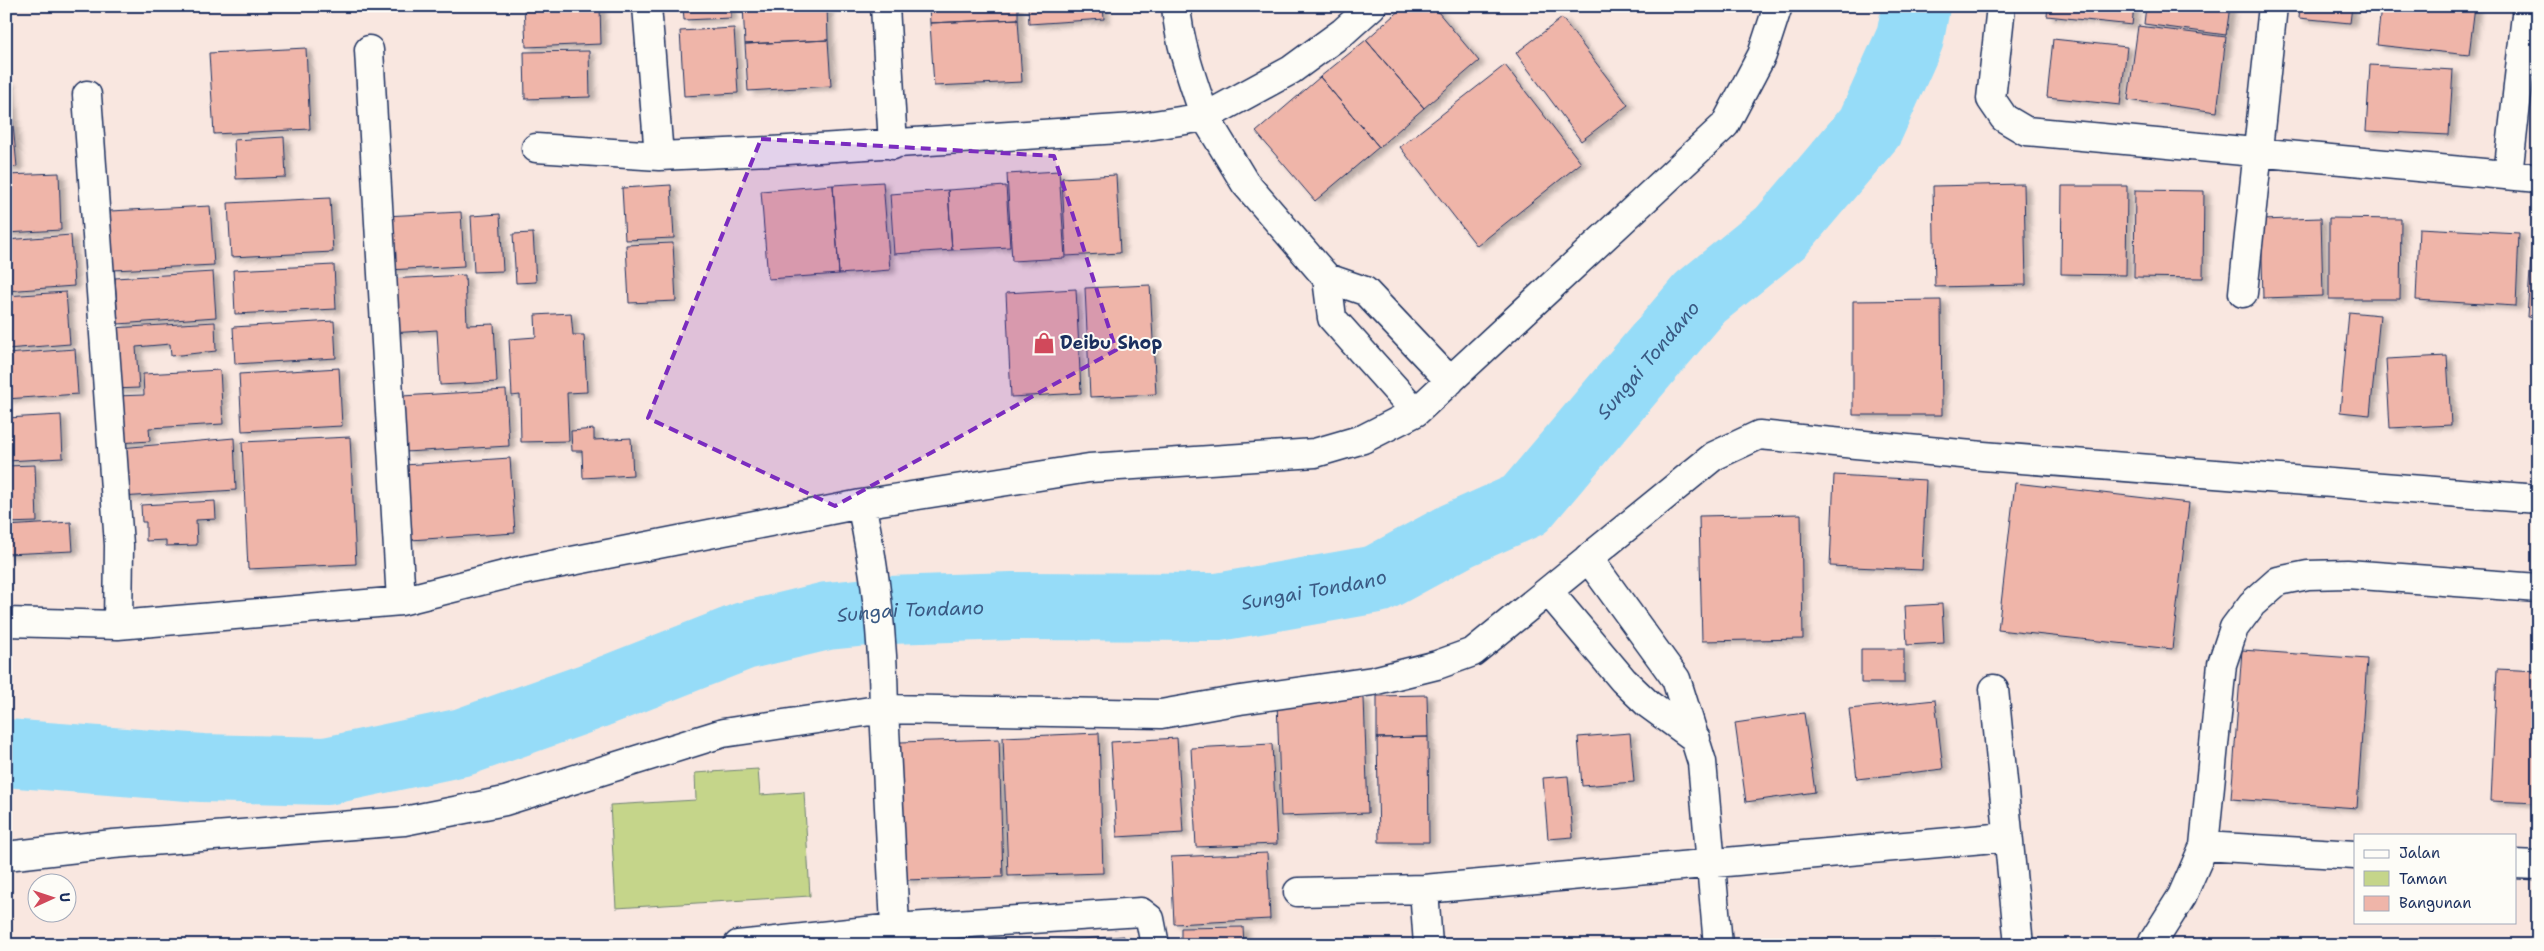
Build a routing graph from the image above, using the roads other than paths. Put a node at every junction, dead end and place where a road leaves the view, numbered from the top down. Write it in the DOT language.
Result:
graph roads {
  1 [pos="647,6"];
  2 [pos="885,6"];
  3 [pos="1176,6"];
  4 [pos="1372,6"];
  5 [pos="1778,6"];
  6 [pos="2001,6"];
  7 [pos="2274,6"];
  8 [pos="2527,6"];
  9 [pos="369,50"];
  10 [pos="87,95"];
  11 [pos="1205,117"];
  12 [pos="893,145"];
  13 [pos="536,148"];
  14 [pos="2257,153"];
  15 [pos="659,156"];
  16 [pos="2508,174"];
  17 [pos="2538,178"];
  18 [pos="1327,278"];
  19 [pos="2243,293"];
  20 [pos="1450,381"];
  21 [pos="1416,412"];
  22 [pos="2538,499"];
  23 [pos="861,504"];
  24 [pos="1588,558"];
  25 [pos="2538,588"];
  26 [pos="1549,592"];
  27 [pos="401,601"];
  28 [pos="6,622"];
  29 [pos="118,625"];
  30 [pos="1994,689"];
  31 [pos="884,709"];
  32 [pos="1696,739"];
  33 [pos="2006,837"];
  34 [pos="2204,846"];
  35 [pos="2354,855"];
  36 [pos="6,856"];
  37 [pos="1710,863"];
  38 [pos="2516,864"];
  39 [pos="2538,865"];
  40 [pos="1424,889"];
  41 [pos="1298,892"];
  42 [pos="895,937"];
  43 [pos="738,945"];
  44 [pos="1155,945"];
  45 [pos="1428,945"];
  46 [pos="1718,945"];
  47 [pos="2019,945"];
  48 [pos="2150,945"];
  1 -- 15 [label="street"];
  2 -- 12 [label="street"];
  3 -- 11 [label="street"];
  4 -- 11 [label="street"];
  5 -- 20 [label="street"];
  6 -- 14 [label="street"];
  7 -- 14 [label="street"];
  8 -- 16 [label="street"];
  9 -- 27 [label="street"];
  10 -- 29 [label="street"];
  11 -- 12 [label="street"];
  11 -- 18 [label="street"];
  12 -- 15 [label="street"];
  13 -- 15 [label="street"];
  14 -- 16 [label="street"];
  14 -- 19 [label="street"];
  16 -- 17 [label="street"];
  18 -- 20 [label="street"];
  18 -- 21 [label="street"];
  20 -- 21 [label="street"];
  21 -- 23 [label="street"];
  22 -- 24 [label="street"];
  23 -- 27 [label="street"];
  23 -- 31 [label="street"];
  24 -- 26 [label="street"];
  24 -- 32 [label="street"];
  25 -- 34 [label="street"];
  26 -- 31 [label="street"];
  26 -- 32 [label="street"];
  27 -- 29 [label="street"];
  28 -- 29 [label="street"];
  30 -- 33 [label="street"];
  31 -- 36 [label="street"];
  31 -- 42 [label="street"];
  32 -- 37 [label="street"];
  33 -- 37 [label="street"];
  33 -- 47 [label="street"];
  34 -- 35 [label="street"];
  34 -- 48 [label="street"];
  37 -- 40 [label="street"];
  37 -- 46 [label="street"];
  38 -- 39 [label="street"];
  40 -- 41 [label="street"];
  40 -- 45 [label="street"];
  42 -- 43 [label="street"];
  42 -- 44 [label="street"];
}
